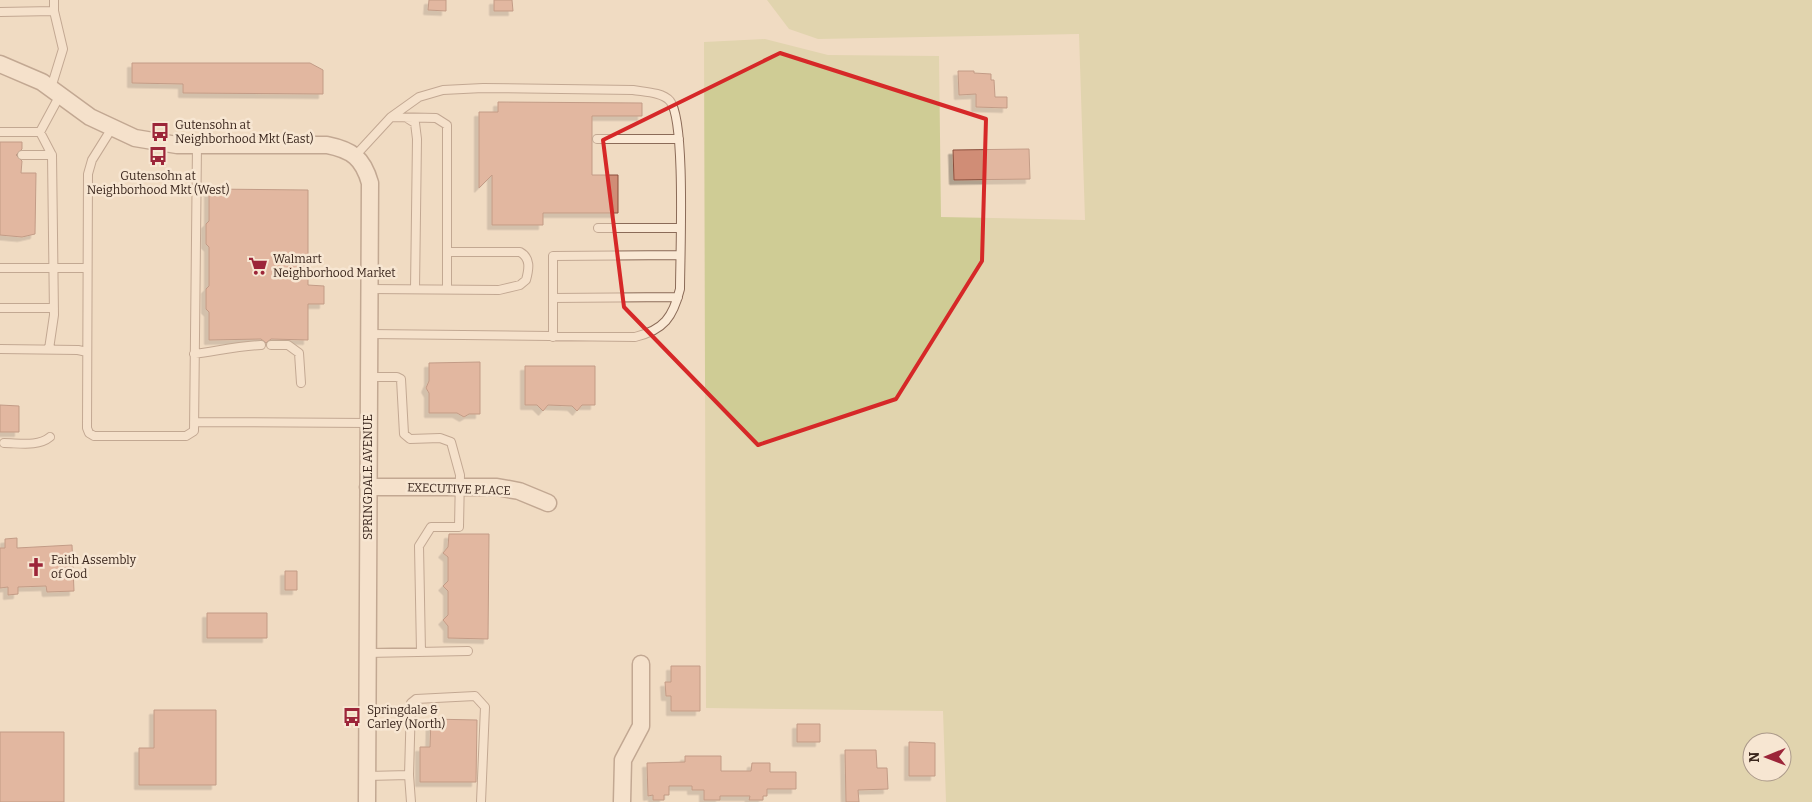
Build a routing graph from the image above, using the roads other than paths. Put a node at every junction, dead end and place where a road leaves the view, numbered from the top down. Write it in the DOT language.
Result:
graph roads {
  1 [pos="54,0"];
  2 [pos="54,11"];
  3 [pos="0,12"];
  4 [pos="0,64"];
  5 [pos="55,92"];
  6 [pos="391,117"];
  7 [pos="406,117"];
  8 [pos="112,128"];
  9 [pos="0,132"];
  10 [pos="40,132"];
  11 [pos="598,139"];
  12 [pos="679,139"];
  13 [pos="197,145"];
  14 [pos="22,155"];
  15 [pos="52,155"];
  16 [pos="355,156"];
  17 [pos="598,228"];
  18 [pos="680,228"];
  19 [pos="447,252"];
  20 [pos="680,255"];
  21 [pos="0,268"];
  22 [pos="54,268"];
  23 [pos="87,268"];
  24 [pos="370,289"];
  25 [pos="415,289"];
  26 [pos="447,290"];
  27 [pos="678,297"];
  28 [pos="553,298"];
  29 [pos="0,308"];
  30 [pos="54,308"];
  31 [pos="369,334"];
  32 [pos="553,337"];
  33 [pos="271,345"];
  34 [pos="261,346"];
  35 [pos="0,349"];
  36 [pos="49,349"];
  37 [pos="87,352"];
  38 [pos="194,354"];
  39 [pos="369,377"];
  40 [pos="301,383"];
  41 [pos="194,422"];
  42 [pos="369,422"];
  43 [pos="50,437"];
  44 [pos="4,442"];
  45 [pos="368,487"];
  46 [pos="461,487"];
  47 [pos="548,503"];
  48 [pos="468,651"];
  49 [pos="421,652"];
  50 [pos="367,653"];
  51 [pos="641,664"];
  52 [pos="409,775"];
  53 [pos="367,776"];
  54 [pos="367,802"];
  55 [pos="411,802"];
  56 [pos="482,802"];
  57 [pos="622,802"];
  1 -- 2 [label="lane"];
  2 -- 3 [label="lane"];
  2 -- 5 [label="lane"];
  4 -- 5 [label="street"];
  5 -- 8 [label="street"];
  5 -- 10 [label="lane"];
  6 -- 7 [label="lane"];
  6 -- 12 [label="lane"];
  6 -- 16 [label="lane"];
  7 -- 19 [label="lane"];
  7 -- 25 [label="lane"];
  8 -- 13 [label="street"];
  8 -- 23 [label="lane"];
  9 -- 10 [label="lane"];
  10 -- 15 [label="lane"];
  11 -- 12 [label="lane"];
  12 -- 18 [label="lane"];
  13 -- 16 [label="street"];
  13 -- 38 [label="lane"];
  14 -- 15 [label="lane"];
  15 -- 22 [label="lane"];
  16 -- 24 [label="street, SPRINGDALE AVENUE"];
  17 -- 18 [label="lane"];
  18 -- 20 [label="lane"];
  19 -- 26 [label="lane"];
  19 -- 26 [label="lane"];
  20 -- 27 [label="lane"];
  20 -- 28 [label="lane"];
  21 -- 22 [label="lane"];
  22 -- 23 [label="lane"];
  22 -- 30 [label="lane"];
  23 -- 37 [label="lane"];
  24 -- 25 [label="lane"];
  24 -- 31 [label="street, SPRINGDALE AVENUE"];
  25 -- 26 [label="lane"];
  27 -- 28 [label="lane"];
  27 -- 32 [label="lane"];
  28 -- 32 [label="lane"];
  29 -- 30 [label="lane"];
  30 -- 36 [label="lane"];
  31 -- 32 [label="lane"];
  31 -- 39 [label="street, SPRINGDALE AVENUE"];
  33 -- 40 [label="lane"];
  34 -- 38 [label="lane"];
  35 -- 36 [label="lane"];
  36 -- 37 [label="lane"];
  37 -- 41 [label="lane"];
  38 -- 41 [label="lane"];
  39 -- 42 [label="street, SPRINGDALE AVENUE"];
  39 -- 46 [label="lane"];
  41 -- 42 [label="lane"];
  42 -- 45 [label="street, SPRINGDALE AVENUE"];
  43 -- 44 [label="lane"];
  45 -- 46 [label="street, EXECUTIVE PLACE"];
  45 -- 50 [label="street, SPRINGDALE AVENUE"];
  46 -- 47 [label="street, EXECUTIVE PLACE"];
  46 -- 49 [label="lane"];
  48 -- 49 [label="lane"];
  49 -- 50 [label="lane"];
  50 -- 53 [label="street, SPRINGDALE AVENUE"];
  51 -- 57 [label="street"];
  52 -- 53 [label="lane"];
  52 -- 55 [label="lane"];
  52 -- 56 [label="lane"];
  53 -- 54 [label="street, SPRINGDALE AVENUE"];
}
